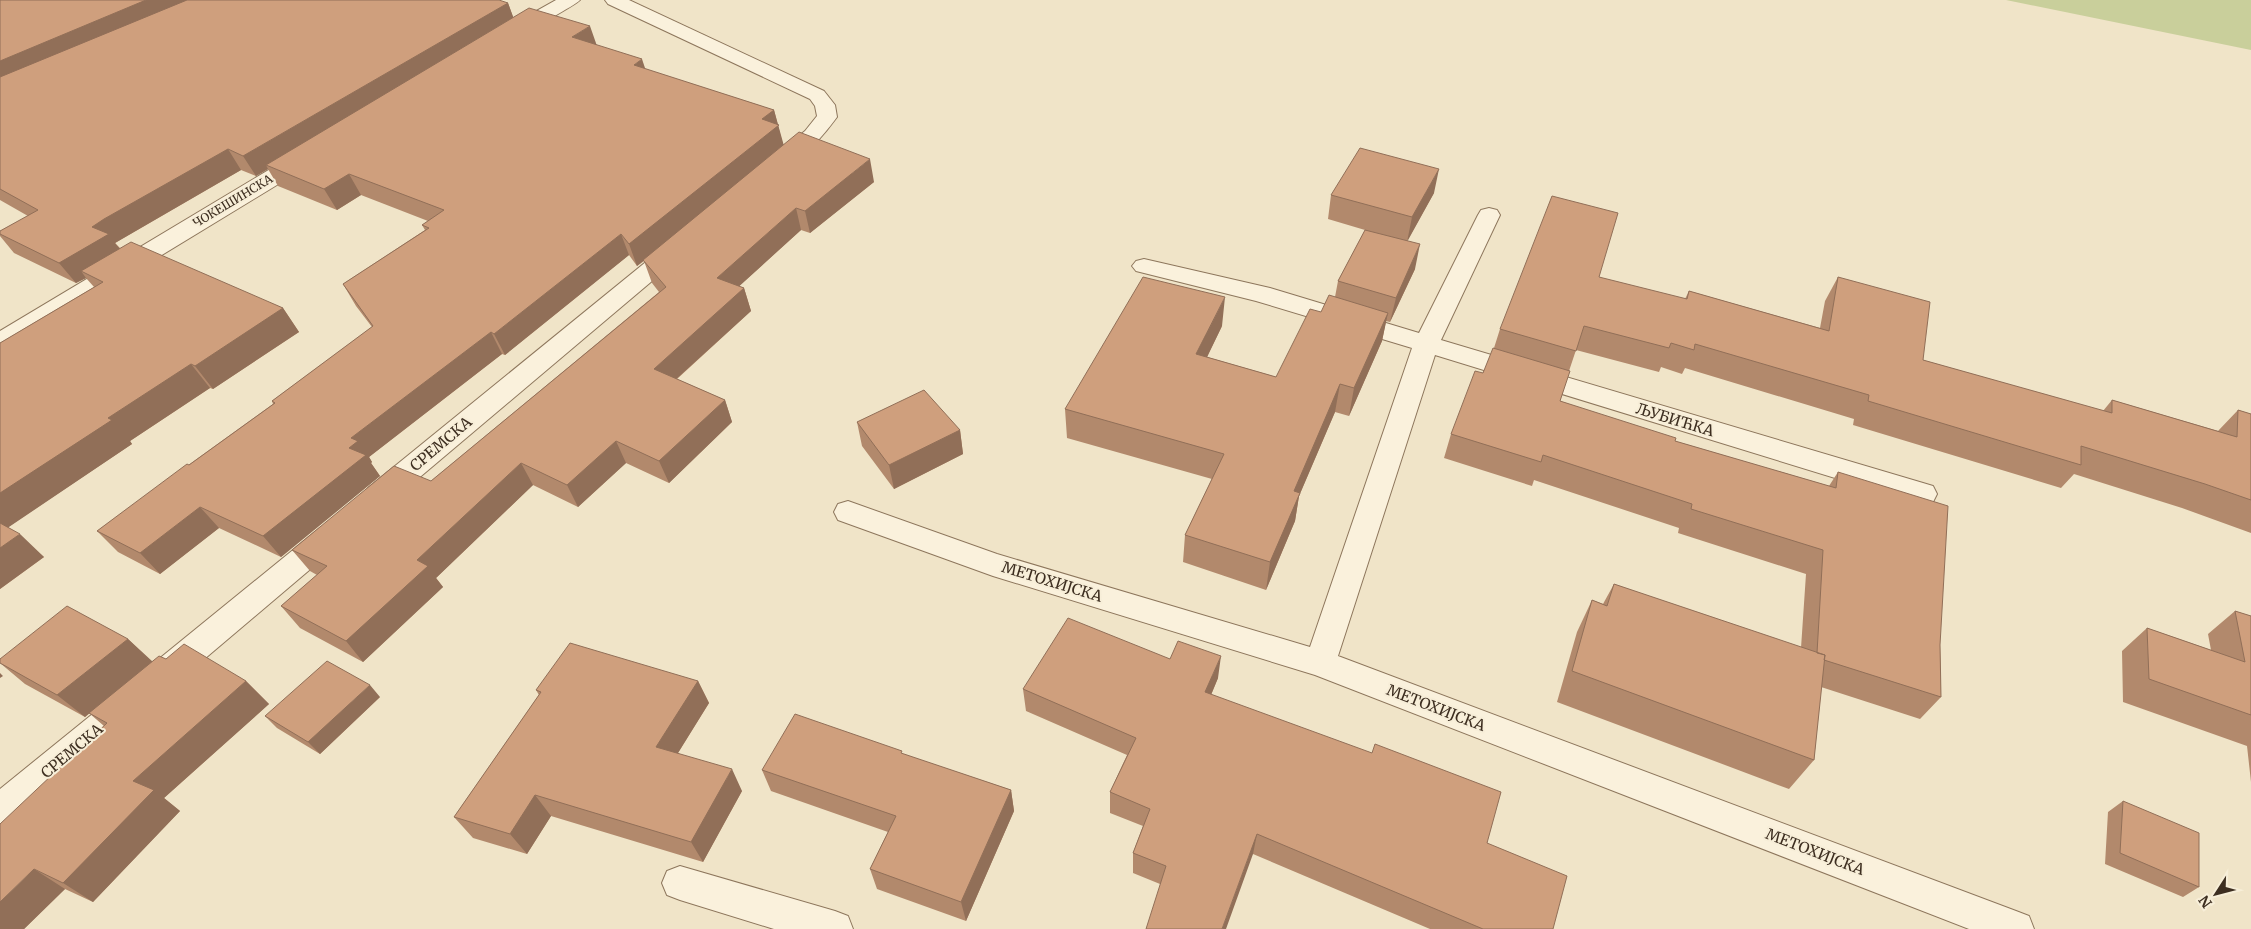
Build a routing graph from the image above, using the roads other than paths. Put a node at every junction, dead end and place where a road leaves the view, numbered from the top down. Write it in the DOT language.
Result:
graph roads {
  1 [pos="571,0"];
  2 [pos="614,0"];
  3 [pos="495,43"];
  4 [pos="324,146"];
  5 [pos="759,180"];
  6 [pos="1489,215"];
  7 [pos="698,231"];
  8 [pos="1144,266"];
  9 [pos="0,342"];
  10 [pos="1426,345"];
  11 [pos="1923,494"];
  12 [pos="848,512"];
  13 [pos="1320,663"];
  14 [pos="0,810"];
  15 [pos="680,883"];
  16 [pos="835,929"];
  17 [pos="2016,929"];
  1 -- 3 [label="street"];
  2 -- 5 [label="street"];
  4 -- 9 [label="street, ЧОКЕШИНСКА"];
  6 -- 10 [label="street"];
  7 -- 14 [label="street, СРЕМСКА"];
  8 -- 10 [label="street, ЉУБИЋКА"];
  10 -- 11 [label="street, ЉУБИЋКА"];
  10 -- 13 [label="street"];
  12 -- 13 [label="street, МЕТОХИЈСКА"];
  13 -- 17 [label="street, МЕТОХИЈСКА"];
  15 -- 16 [label="street"];
}
